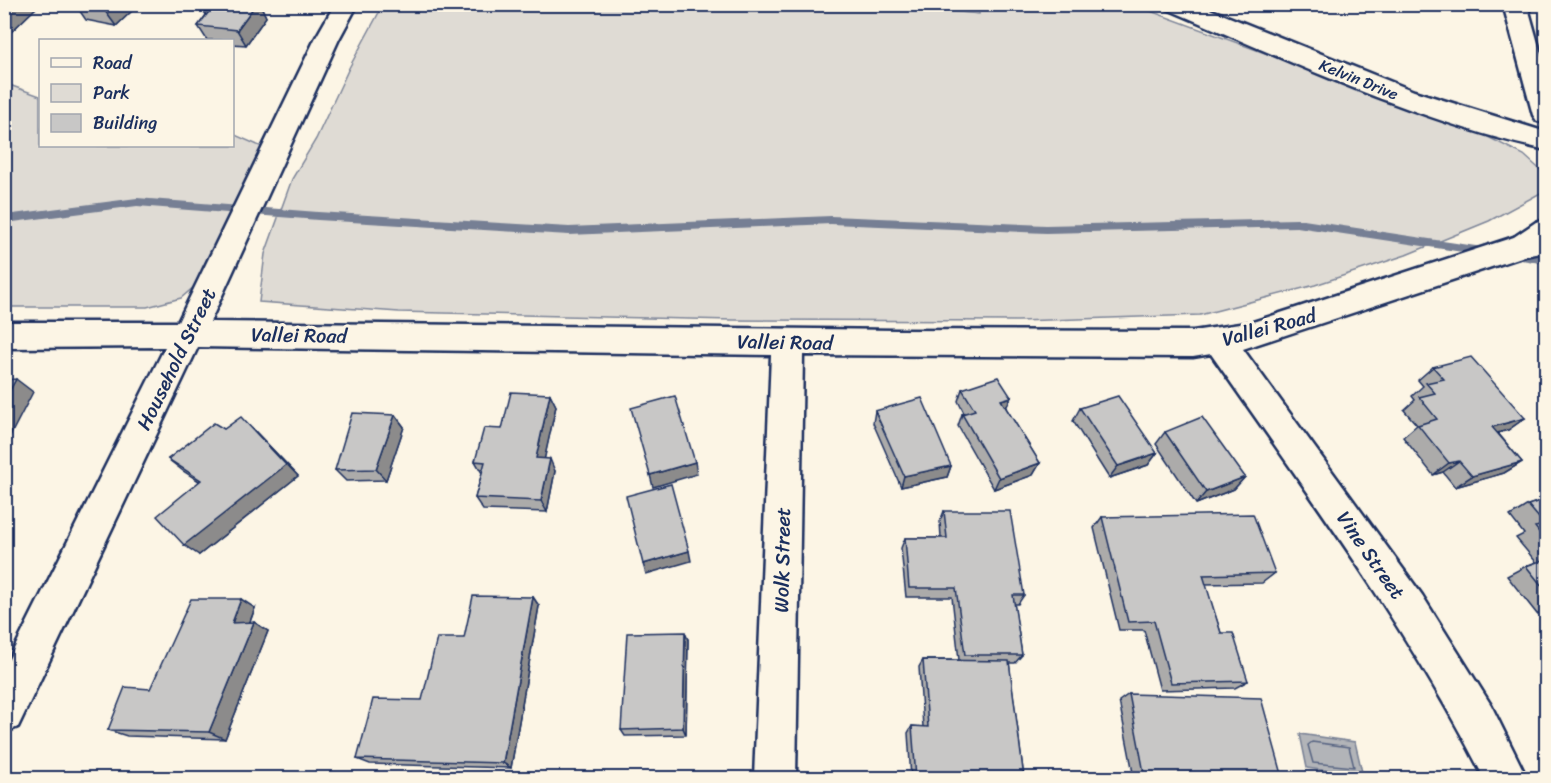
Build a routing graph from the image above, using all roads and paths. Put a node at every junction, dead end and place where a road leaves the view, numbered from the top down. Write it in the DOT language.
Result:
graph roads {
  1 [pos="347,4"];
  2 [pos="1175,4"];
  3 [pos="1515,4"];
  4 [pos="1546,115"];
  5 [pos="1546,141"];
  6 [pos="1539,239"];
  7 [pos="188,333"];
  8 [pos="4,335"];
  9 [pos="787,342"];
  10 [pos="1220,342"];
  11 [pos="4,713"];
  12 [pos="775,778"];
  13 [pos="1506,778"];
  1 -- 7 [label="street, Household Street"];
  2 -- 5 [label="street, Kelvin Drive"];
  3 -- 4 [label="street"];
  6 -- 10 [label="street, Vallei Road"];
  7 -- 8 [label="street, Vallei Road"];
  7 -- 9 [label="street, Vallei Road"];
  7 -- 11 [label="street, Household Street"];
  9 -- 10 [label="street, Vallei Road"];
  9 -- 12 [label="street, Wolk Street"];
  10 -- 13 [label="street, Vine Street"];
}
